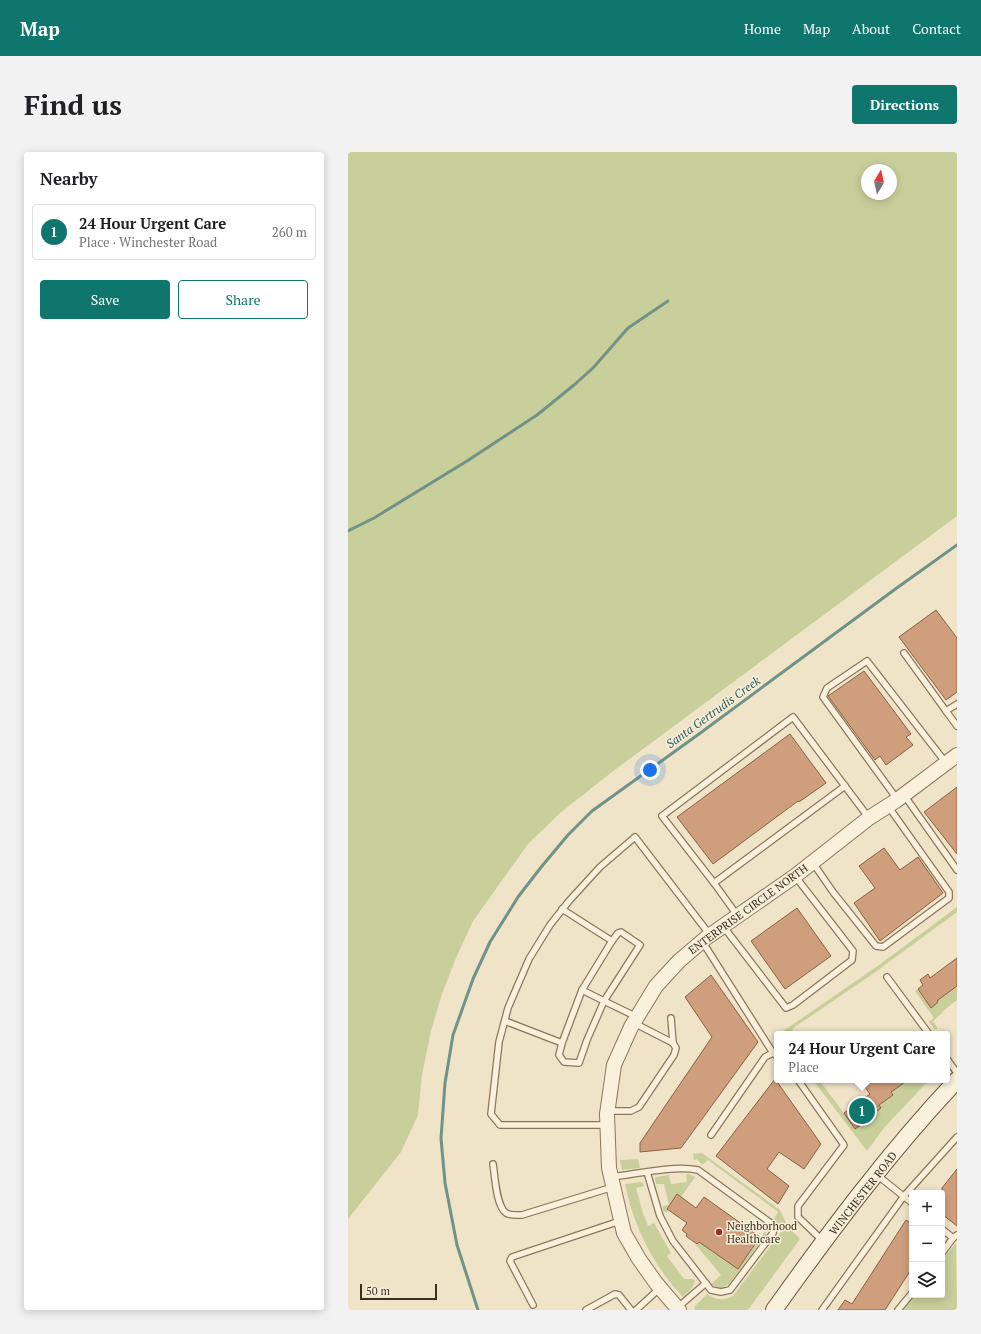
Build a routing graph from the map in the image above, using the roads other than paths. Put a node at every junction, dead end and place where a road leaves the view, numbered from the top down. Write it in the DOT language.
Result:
graph roads {
  1 [pos="904,653"];
  2 [pos="957,704"];
  3 [pos="946,711"];
  4 [pos="957,726"];
  5 [pos="951,759"];
  6 [pos="845,786"];
  7 [pos="896,800"];
  8 [pos="869,818"];
  9 [pos="812,863"];
  10 [pos="957,870"];
  11 [pos="795,876"];
  12 [pos="714,883"];
  13 [pos="562,910"];
  14 [pos="737,916"];
  15 [pos="723,926"];
  16 [pos="706,938"];
  17 [pos="612,941"];
  18 [pos="887,977"];
  19 [pos="582,990"];
  20 [pos="604,1001"];
  21 [pos="671,1018"];
  22 [pos="635,1020"];
  23 [pos="504,1021"];
  24 [pos="927,1031"];
  25 [pos="562,1043"];
  26 [pos="673,1043"];
  27 [pos="774,1053"];
  28 [pos="774,1055"];
  29 [pos="950,1063"];
  30 [pos="957,1073"];
  31 [pos="957,1080"];
  32 [pos="800,1083"];
  33 [pos="608,1111"];
  34 [pos="608,1125"];
  35 [pos="711,1135"];
  36 [pos="957,1137"];
  37 [pos="493,1164"];
  38 [pos="647,1172"];
  39 [pos="877,1174"];
  40 [pos="612,1182"];
  41 [pos="904,1196"];
  42 [pos="909,1200"];
  43 [pos="620,1221"];
  44 [pos="945,1231"];
  45 [pos="955,1237"];
  46 [pos="824,1242"];
  47 [pos="945,1249"];
  48 [pos="706,1283"];
  49 [pos="660,1287"];
  50 [pos="909,1297"];
  51 [pos="533,1305"];
  52 [pos="678,1309"];
  53 [pos="586,1310"];
  54 [pos="631,1310"];
  55 [pos="636,1310"];
  56 [pos="774,1310"];
  57 [pos="822,1310"];
  58 [pos="898,1310"];
  1 -- 3 [label="lane"];
  2 -- 3 [label="lane"];
  3 -- 4 [label="lane"];
  5 -- 7 [label="street, ENTERPRISE CIRCLE NORTH"];
  5 -- 7 [label="lane"];
  6 -- 8 [label="lane"];
  6 -- 12 [label="lane"];
  6 -- 12 [label="lane"];
  7 -- 8 [label="street, ENTERPRISE CIRCLE NORTH"];
  7 -- 9 [label="lane"];
  7 -- 10 [label="lane"];
  8 -- 9 [label="street, ENTERPRISE CIRCLE NORTH"];
  9 -- 11 [label="street, ENTERPRISE CIRCLE NORTH"];
  11 -- 14 [label="street, ENTERPRISE CIRCLE NORTH"];
  11 -- 15 [label="lane"];
  12 -- 14 [label="lane"];
  13 -- 16 [label="lane"];
  13 -- 17 [label="lane"];
  13 -- 23 [label="lane"];
  14 -- 15 [label="street, ENTERPRISE CIRCLE NORTH"];
  15 -- 16 [label="street, ENTERPRISE CIRCLE NORTH"];
  16 -- 22 [label="street, ENTERPRISE CIRCLE NORTH"];
  16 -- 27 [label="lane"];
  17 -- 19 [label="lane"];
  17 -- 20 [label="lane"];
  18 -- 24 [label="lane"];
  19 -- 20 [label="lane"];
  19 -- 25 [label="lane"];
  20 -- 22 [label="lane"];
  20 -- 25 [label="lane"];
  21 -- 26 [label="lane"];
  22 -- 26 [label="lane"];
  22 -- 33 [label="street, ENTERPRISE CIRCLE NORTH"];
  23 -- 25 [label="lane"];
  23 -- 34 [label="lane"];
  26 -- 33 [label="lane"];
  28 -- 35 [label="lane"];
  29 -- 30 [label="lane"];
  31 -- 39 [label="main road, WINCHESTER ROAD"];
  32 -- 46 [label="lane"];
  33 -- 34 [label="street, ENTERPRISE CIRCLE NORTH"];
  34 -- 40 [label="street, ENTERPRISE CIRCLE NORTH"];
  36 -- 41 [label="lane"];
  37 -- 40 [label="lane"];
  38 -- 40 [label="lane"];
  38 -- 48 [label="lane"];
  38 -- 48 [label="lane"];
  39 -- 41 [label="lane"];
  39 -- 46 [label="main road, WINCHESTER ROAD"];
  40 -- 43 [label="street, ENTERPRISE CIRCLE NORTH"];
  41 -- 42 [label="lane"];
  41 -- 57 [label="lane"];
  43 -- 49 [label="street, ENTERPRISE CIRCLE NORTH"];
  43 -- 51 [label="lane"];
  44 -- 45 [label="lane"];
  45 -- 47 [label="lane"];
  46 -- 56 [label="main road, WINCHESTER ROAD"];
  48 -- 52 [label="lane"];
  49 -- 52 [label="street, ENTERPRISE CIRCLE NORTH"];
  49 -- 55 [label="lane"];
  50 -- 58 [label="lane"];
  53 -- 54 [label="lane"];
}
